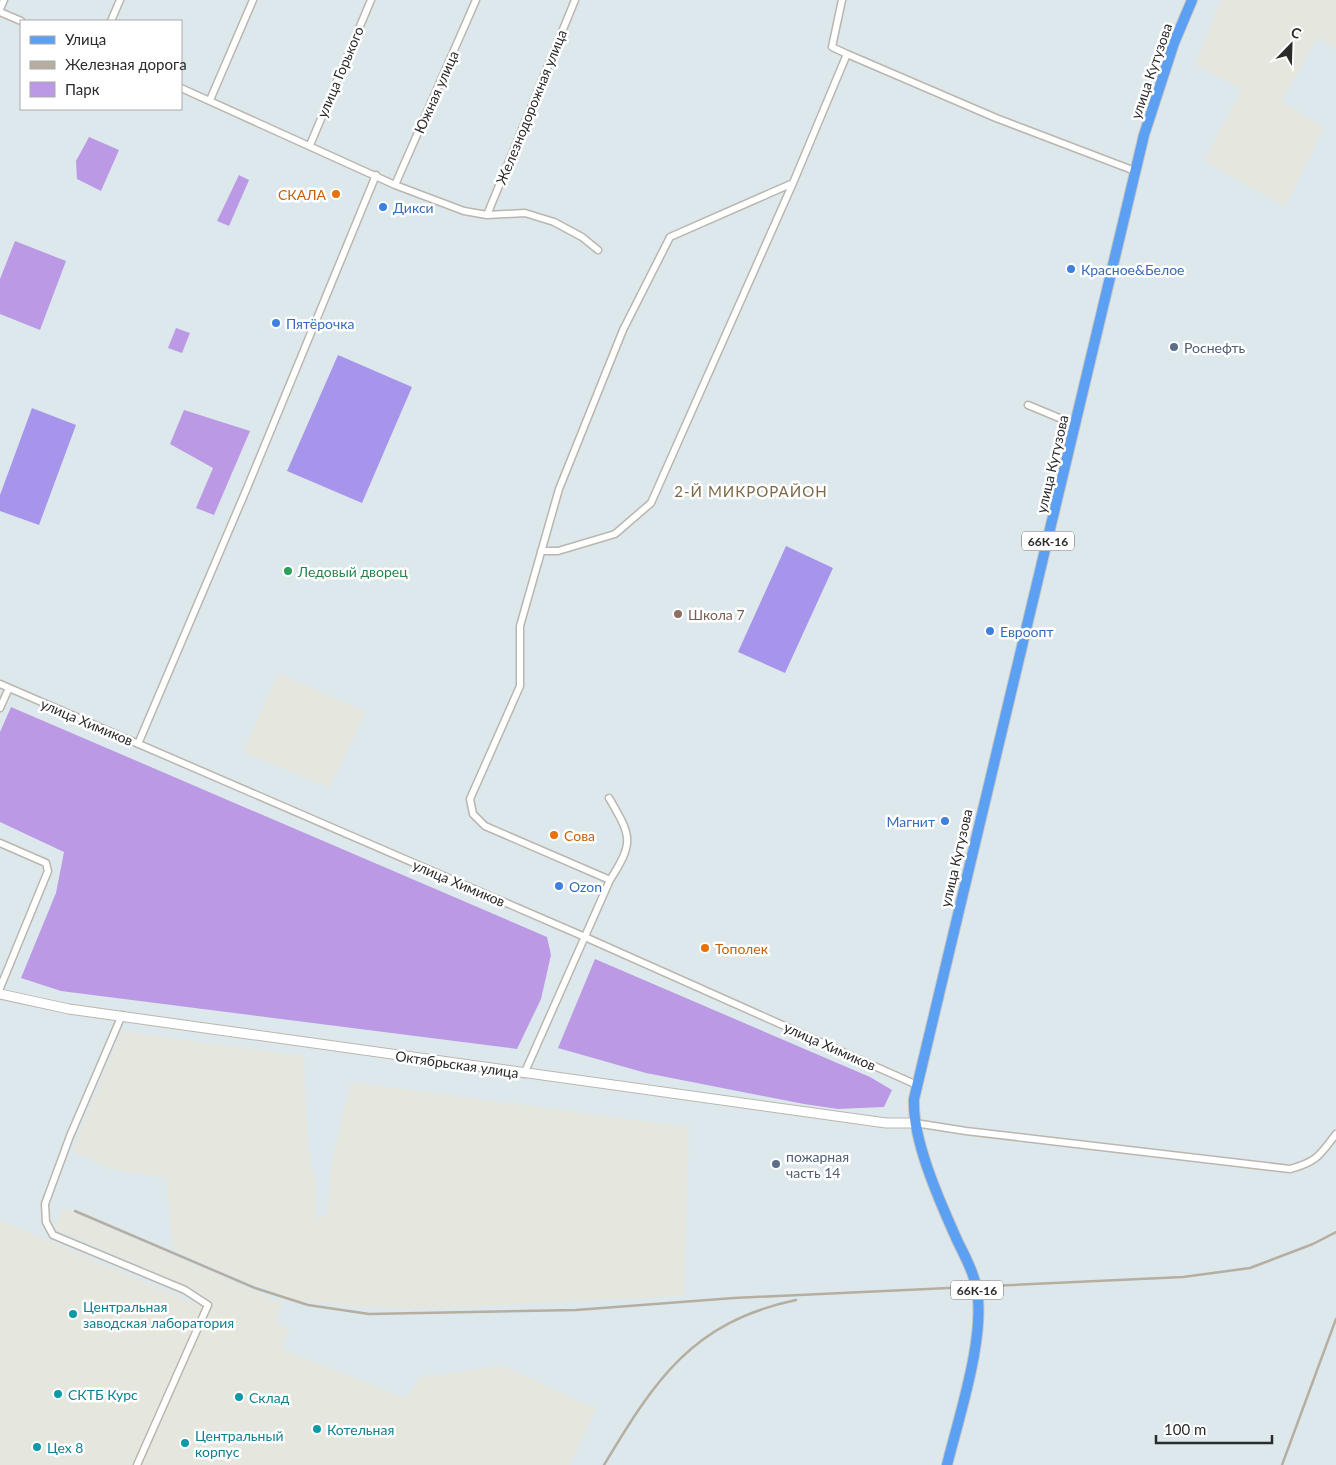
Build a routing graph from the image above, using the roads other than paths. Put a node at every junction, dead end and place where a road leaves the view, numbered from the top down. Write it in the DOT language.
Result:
graph roads {
  1 [pos="4,0"];
  2 [pos="120,0"];
  3 [pos="253,0"];
  4 [pos="370,0"];
  5 [pos="476,0"];
  6 [pos="575,0"];
  7 [pos="842,0"];
  8 [pos="1192,0"];
  9 [pos="0,11"];
  10 [pos="110,20"];
  11 [pos="20,21"];
  12 [pos="847,54"];
  13 [pos="182,88"];
  14 [pos="210,100"];
  15 [pos="310,144"];
  16 [pos="1135,171"];
  17 [pos="376,175"];
  18 [pos="793,183"];
  19 [pos="395,185"];
  20 [pos="487,215"];
  21 [pos="598,250"];
  22 [pos="1028,405"];
  23 [pos="1076,425"];
  24 [pos="541,551"];
  25 [pos="0,684"];
  26 [pos="9,688"];
  27 [pos="0,708"];
  28 [pos="138,744"];
  29 [pos="609,798"];
  30 [pos="0,843"];
  31 [pos="610,880"];
  32 [pos="585,937"];
  33 [pos="0,988"];
  34 [pos="0,994"];
  35 [pos="122,1015"];
  36 [pos="524,1074"];
  37 [pos="917,1085"];
  38 [pos="916,1123"];
  39 [pos="1336,1134"];
  40 [pos="137,1465"];
  41 [pos="947,1465"];
  1 -- 9 [label="street"];
  2 -- 10 [label="street"];
  3 -- 14 [label="street"];
  4 -- 15 [label="street, улица Горького"];
  5 -- 19 [label="street, Южная улица"];
  6 -- 20 [label="street, Железнодорожная улица"];
  7 -- 12 [label="street"];
  8 -- 16 [label="main road, улица Кутузова / 66К-16"];
  9 -- 11 [label="street"];
  12 -- 16 [label="street"];
  12 -- 18 [label="street"];
  13 -- 14 [label="street"];
  14 -- 15 [label="street"];
  15 -- 17 [label="street"];
  16 -- 23 [label="main road, улица Кутузова / 66К-16"];
  17 -- 19 [label="street"];
  17 -- 28 [label="street"];
  18 -- 24 [label="street"];
  18 -- 24 [label="street"];
  19 -- 20 [label="street"];
  20 -- 21 [label="street"];
  22 -- 23 [label="street"];
  23 -- 37 [label="main road, улица Кутузова / 66К-16"];
  24 -- 31 [label="street"];
  25 -- 26 [label="street, улица Химиков"];
  26 -- 27 [label="street"];
  26 -- 28 [label="street, улица Химиков"];
  28 -- 32 [label="street, улица Химиков"];
  29 -- 31 [label="street"];
  30 -- 33 [label="street"];
  31 -- 32 [label="street"];
  32 -- 36 [label="street"];
  32 -- 37 [label="street, улица Химиков"];
  34 -- 35 [label="main road, Октябрьская улица"];
  35 -- 36 [label="main road, Октябрьская улица"];
  35 -- 40 [label="street"];
  36 -- 38 [label="main road, Октябрьская улица"];
  37 -- 38 [label="main road, 66К-16"];
  38 -- 39 [label="street"];
  38 -- 41 [label="main road, 66К-16"];
}
